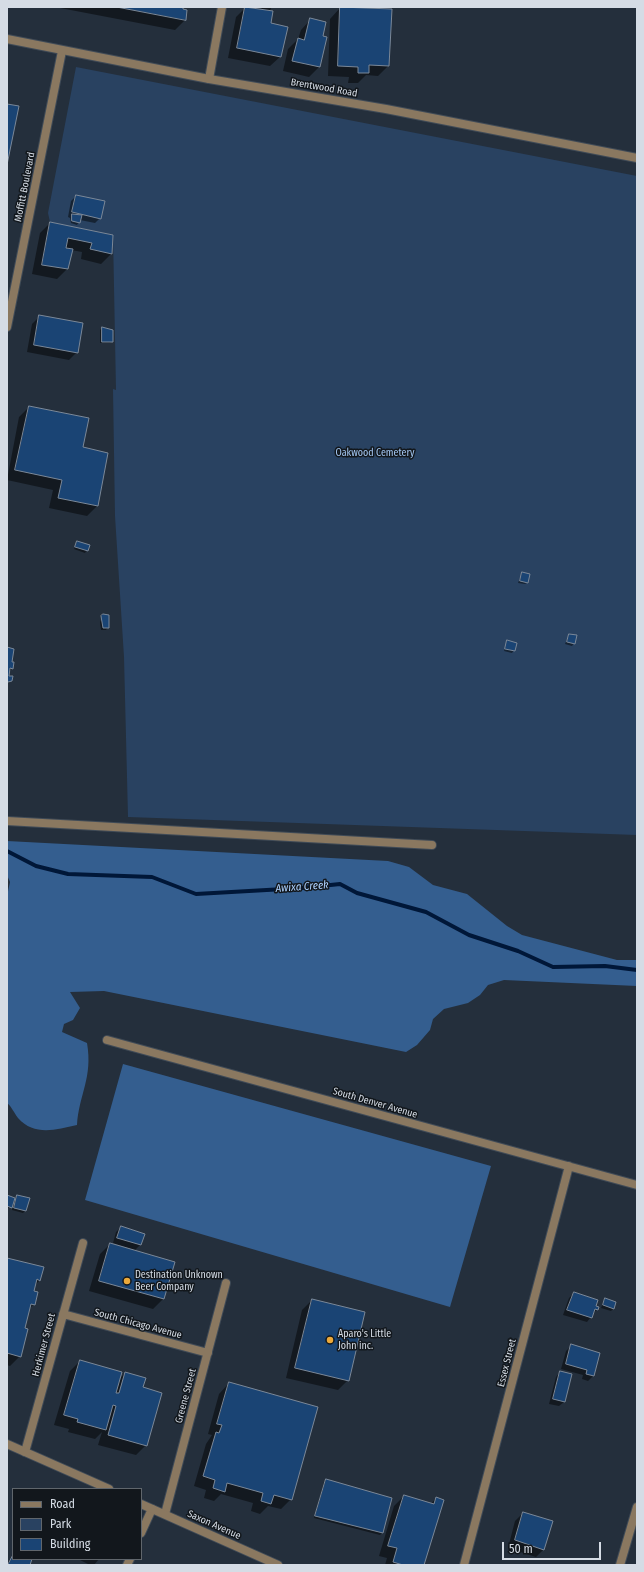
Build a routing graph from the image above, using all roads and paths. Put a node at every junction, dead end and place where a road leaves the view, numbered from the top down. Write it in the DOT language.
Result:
graph roads {
  1 [pos="222,7"];
  2 [pos="7,39"];
  3 [pos="62,51"];
  4 [pos="209,79"];
  5 [pos="637,158"];
  6 [pos="7,327"];
  7 [pos="7,821"];
  8 [pos="432,845"];
  9 [pos="107,1040"];
  10 [pos="568,1166"];
  11 [pos="637,1185"];
  12 [pos="83,1243"];
  13 [pos="226,1283"];
  14 [pos="63,1314"];
  15 [pos="208,1353"];
  16 [pos="7,1444"];
  17 [pos="25,1452"];
  18 [pos="107,1488"];
  19 [pos="142,1504"];
  20 [pos="637,1507"];
  21 [pos="152,1509"];
  22 [pos="165,1514"];
  23 [pos="142,1531"];
  24 [pos="278,1565"];
  25 [pos="464,1565"];
  26 [pos="620,1565"];
  1 -- 4 [label="street"];
  2 -- 3 [label="street, Brentwood Road"];
  3 -- 4 [label="street, Brentwood Road"];
  3 -- 6 [label="street, Moffitt Boulevard"];
  4 -- 5 [label="street, Brentwood Road"];
  7 -- 8 [label="street"];
  9 -- 10 [label="street, South Denver Avenue"];
  10 -- 11 [label="street, South Denver Avenue"];
  10 -- 25 [label="street, Essex Street"];
  12 -- 14 [label="street, Herkimer Street"];
  13 -- 15 [label="street, Greene Street"];
  14 -- 15 [label="street, South Chicago Avenue"];
  14 -- 17 [label="street, Herkimer Street"];
  15 -- 22 [label="street, Greene Street"];
  16 -- 17 [label="street"];
  17 -- 18 [label="street"];
  19 -- 21 [label="street, Saxon Avenue"];
  20 -- 26 [label="street"];
  21 -- 22 [label="street, Saxon Avenue"];
  21 -- 23 [label="street"];
  22 -- 24 [label="street, Saxon Avenue"];
}
